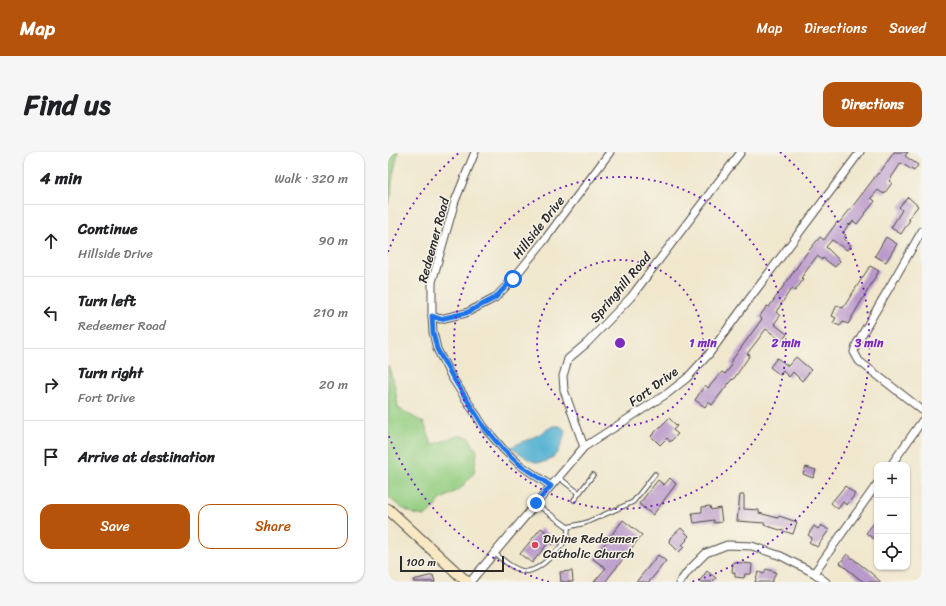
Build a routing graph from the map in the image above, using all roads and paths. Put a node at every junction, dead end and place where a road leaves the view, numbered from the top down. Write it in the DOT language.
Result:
graph roads {
  1 [pos="475,152"];
  2 [pos="610,152"];
  3 [pos="741,152"];
  4 [pos="860,152"];
  5 [pos="922,232"];
  6 [pos="432,316"];
  7 [pos="922,410"];
  8 [pos="922,421"];
  9 [pos="584,447"];
  10 [pos="893,462"];
  11 [pos="656,474"];
  12 [pos="593,475"];
  13 [pos="558,478"];
  14 [pos="551,486"];
  15 [pos="874,488"];
  16 [pos="579,493"];
  17 [pos="574,500"];
  18 [pos="536,503"];
  19 [pos="388,509"];
  20 [pos="568,527"];
  21 [pos="494,553"];
  22 [pos="814,573"];
  23 [pos="468,582"];
  24 [pos="680,582"];
  25 [pos="826,582"];
  1 -- 6 [label="street, Redeemer Road"];
  2 -- 6 [label="street, Hillside Drive"];
  3 -- 9 [label="street, Springhill Road"];
  4 -- 9 [label="street, Fort Drive"];
  5 -- 7 [label="street"];
  6 -- 14 [label="street, Redeemer Road"];
  8 -- 10 [label="street"];
  9 -- 13 [label="street, Fort Drive"];
  11 -- 20 [label="lane"];
  12 -- 16 [label="lane"];
  13 -- 14 [label="street, Fort Drive"];
  13 -- 16 [label="lane"];
  14 -- 18 [label="street, Fort Drive"];
  15 -- 22 [label="street"];
  16 -- 17 [label="lane"];
  18 -- 20 [label="lane"];
  18 -- 21 [label="street, Fort Drive"];
  19 -- 23 [label="street"];
  20 -- 21 [label="lane"];
  21 -- 23 [label="street, Fort Drive"];
  22 -- 24 [label="street"];
  22 -- 25 [label="street"];
}
